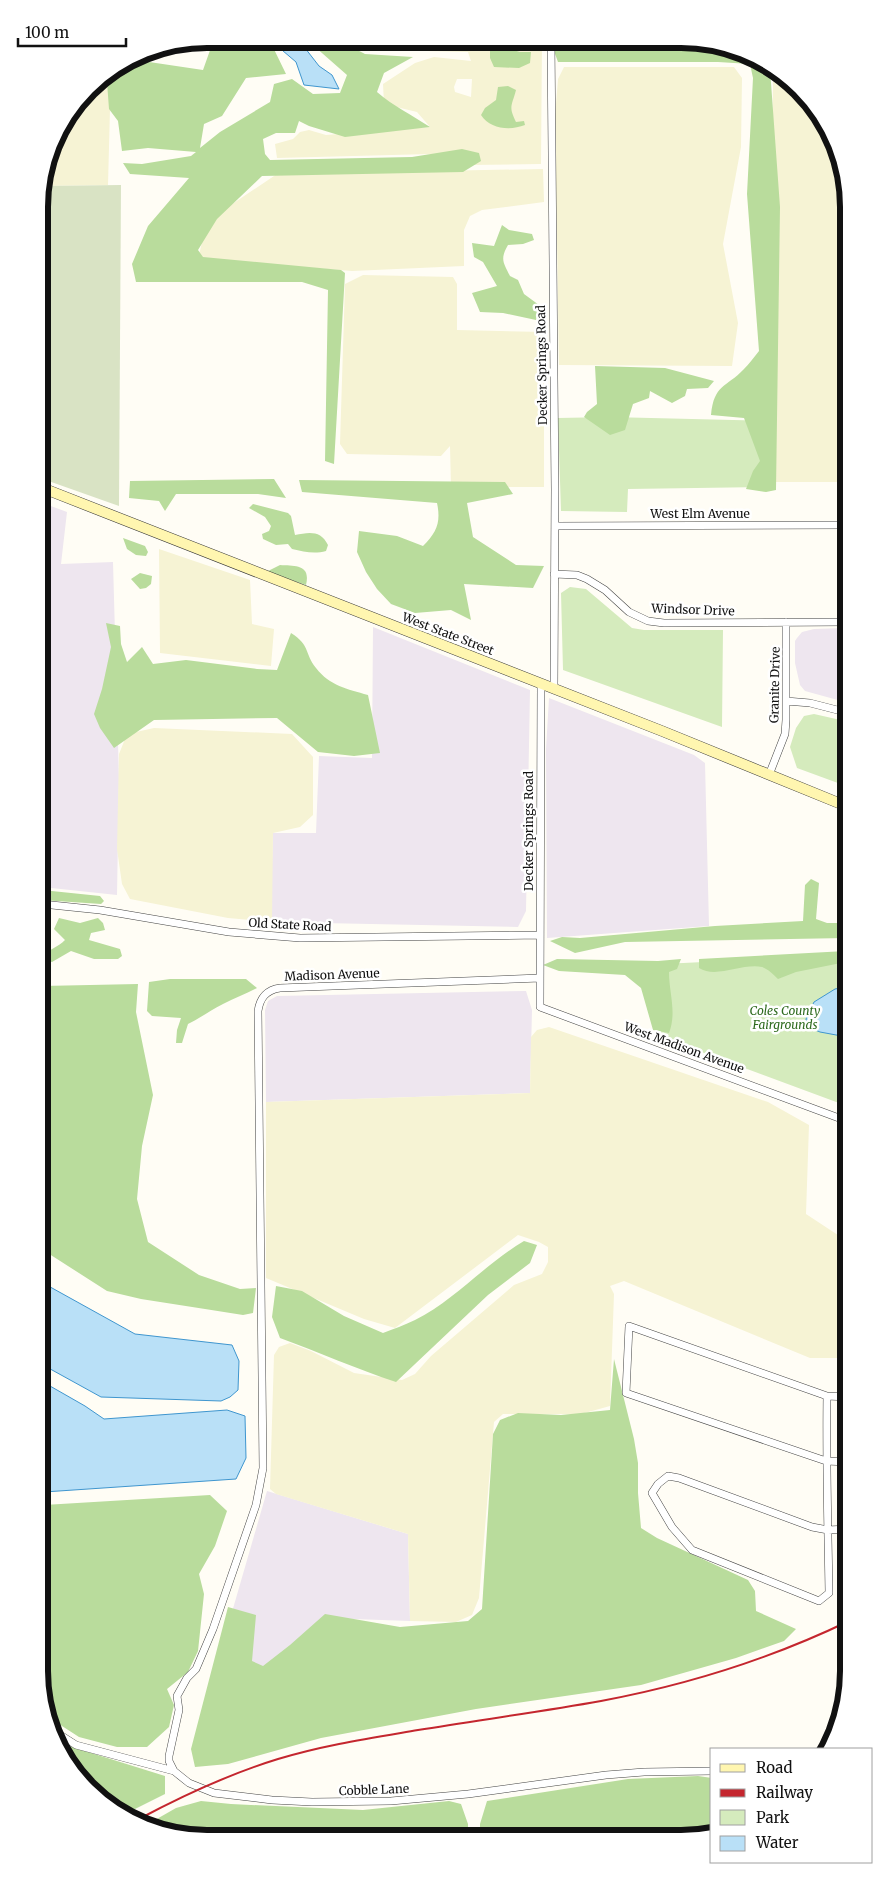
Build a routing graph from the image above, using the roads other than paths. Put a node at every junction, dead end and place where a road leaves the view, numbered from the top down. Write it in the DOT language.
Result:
graph roads {
  1 [pos="551,48"];
  2 [pos="48,490"];
  3 [pos="840,525"];
  4 [pos="555,526"];
  5 [pos="554,574"];
  6 [pos="786,622"];
  7 [pos="840,622"];
  8 [pos="541,684"];
  9 [pos="554,689"];
  10 [pos="786,701"];
  11 [pos="840,711"];
  12 [pos="769,775"];
  13 [pos="840,804"];
  14 [pos="48,905"];
  15 [pos="540,935"];
  16 [pos="540,978"];
  17 [pos="840,1118"];
  18 [pos="827,1396"];
  19 [pos="840,1397"];
  20 [pos="826,1461"];
  21 [pos="840,1462"];
  22 [pos="840,1529"];
  23 [pos="828,1530"];
  24 [pos="62,1736"];
  25 [pos="174,1771"];
  26 [pos="710,1771"];
  1 -- 4 [label="street, Decker Springs Road"];
  2 -- 8 [label="street, West State Street"];
  3 -- 4 [label="street, West Elm Avenue"];
  4 -- 5 [label="street, Decker Springs Road"];
  5 -- 6 [label="street, Windsor Drive"];
  5 -- 9 [label="street, Decker Springs Road"];
  6 -- 7 [label="street, Windsor Drive"];
  6 -- 10 [label="street, Granite Drive"];
  8 -- 9 [label="street, West State Street"];
  8 -- 15 [label="street, Decker Springs Road"];
  9 -- 12 [label="street, West State Street"];
  10 -- 11 [label="street"];
  10 -- 12 [label="street, Granite Drive"];
  12 -- 13 [label="street, West State Street"];
  14 -- 15 [label="street, Old State Road"];
  15 -- 16 [label="street, Decker Springs Road"];
  16 -- 17 [label="street, West Madison Avenue"];
  16 -- 25 [label="street, Madison Avenue"];
  18 -- 19 [label="street"];
  18 -- 20 [label="street"];
  18 -- 20 [label="street"];
  20 -- 21 [label="street"];
  20 -- 23 [label="street"];
  22 -- 23 [label="street"];
  23 -- 23 [label="street"];
  24 -- 25 [label="street, Cobble Lane"];
  25 -- 26 [label="street, Cobble Lane"];
}
